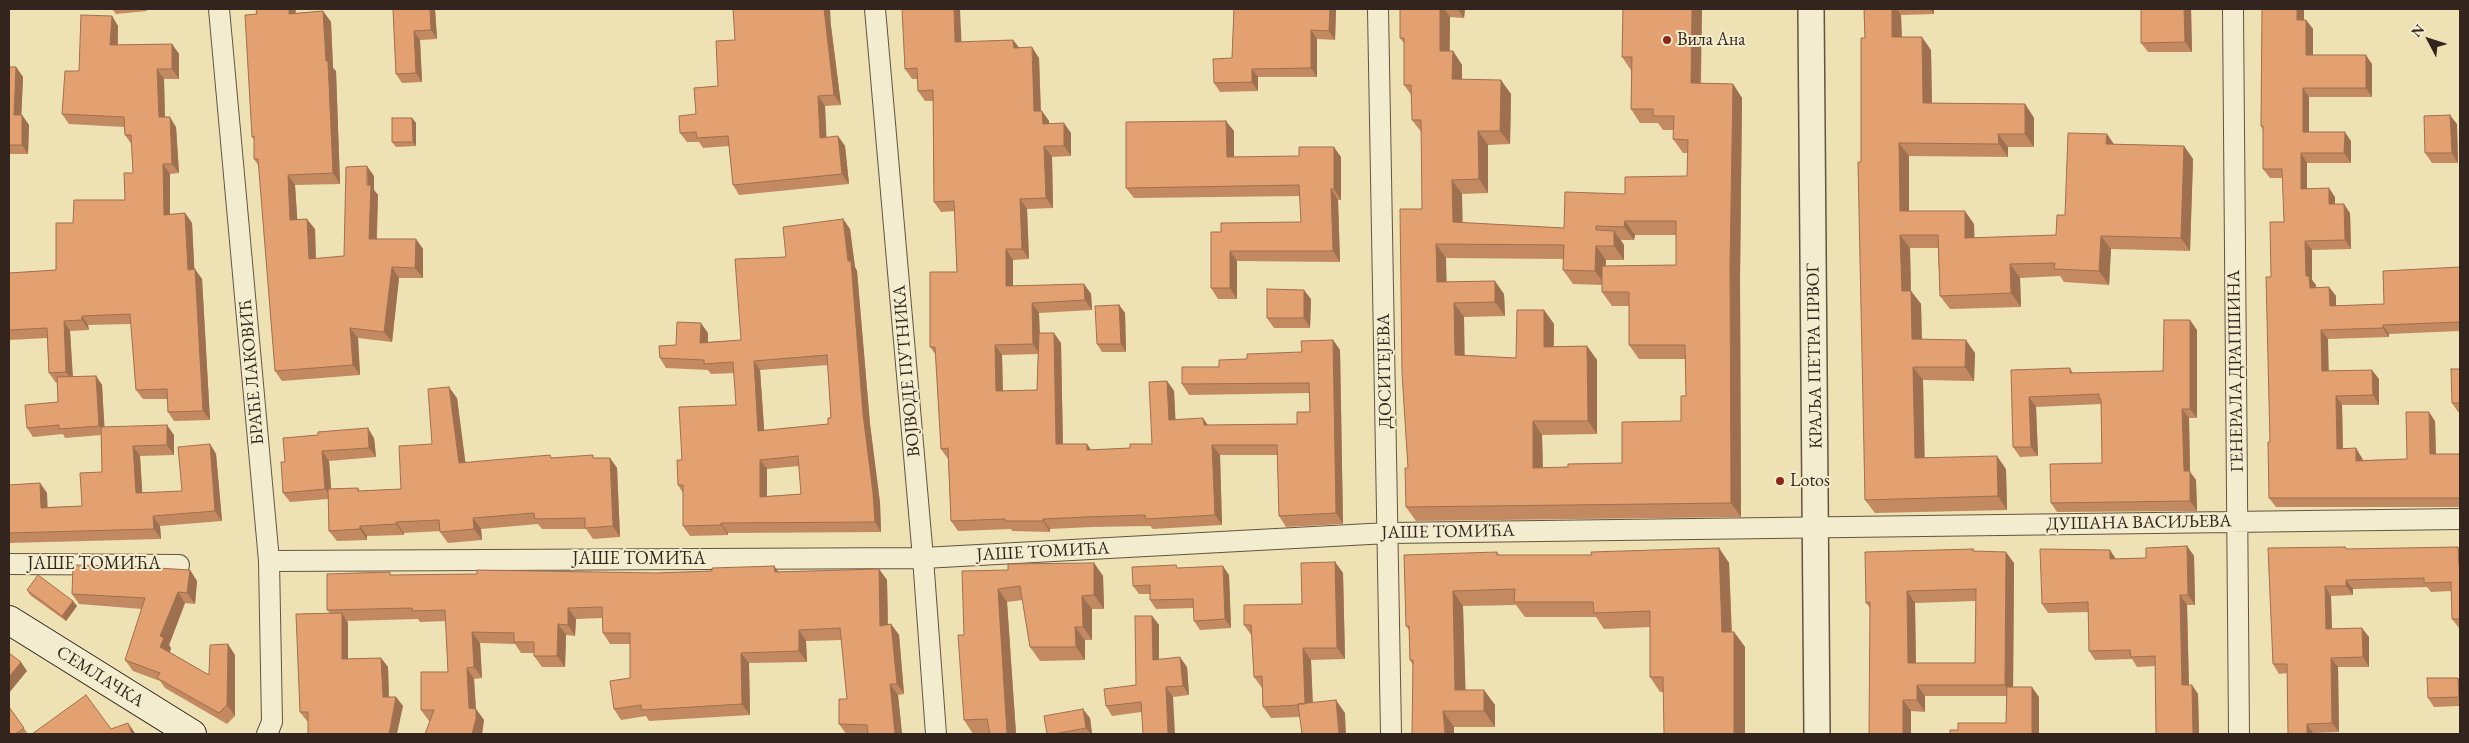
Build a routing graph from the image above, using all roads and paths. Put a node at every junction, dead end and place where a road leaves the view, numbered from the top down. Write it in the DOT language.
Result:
graph roads {
  1 [pos="219,9"];
  2 [pos="875,9"];
  3 [pos="1378,9"];
  4 [pos="1811,9"];
  5 [pos="2233,9"];
  6 [pos="2460,519"];
  7 [pos="2238,521"];
  8 [pos="1817,526"];
  9 [pos="1388,533"];
  10 [pos="923,558"];
  11 [pos="270,561"];
  12 [pos="9,564"];
  13 [pos="178,565"];
  14 [pos="9,620"];
  15 [pos="192,734"];
  16 [pos="268,734"];
  17 [pos="936,734"];
  18 [pos="1391,734"];
  19 [pos="1817,734"];
  20 [pos="2239,734"];
  1 -- 11 [label="street, БРАЋЕ ЛАКОВИЋ"];
  2 -- 10 [label="street, ВОЈВОДЕ ПУТНИКА"];
  3 -- 9 [label="street, ДОСИТЕЈЕВА"];
  4 -- 8 [label="street, КРАЉА ПЕТРА ПРВОГ"];
  5 -- 7 [label="street, ГЕНЕРАЛА ДРАПШИНА"];
  6 -- 7 [label="street, ДУШАНА ВАСИЉЕВА"];
  7 -- 8 [label="street, ДУШАНА ВАСИЉЕВА"];
  7 -- 20 [label="street, ГЕНЕРАЛА ДРАПШИНА"];
  8 -- 9 [label="street, ЈАШЕ ТОМИЋА"];
  8 -- 19 [label="street, КРАЉА ПЕТРА ПРВОГ"];
  9 -- 10 [label="street, ЈАШЕ ТОМИЋА"];
  9 -- 18 [label="street, ДОСИТЕЈЕВА"];
  10 -- 11 [label="street, ЈАШЕ ТОМИЋА"];
  10 -- 17 [label="street, ВОЈВОДЕ ПУТНИКА"];
  11 -- 16 [label="street, БРАЋЕ ЛАКОВИЋ"];
  12 -- 13 [label="street, ЈАШЕ ТОМИЋА"];
  14 -- 15 [label="main road, СЕМЛАЧКА"];
}
